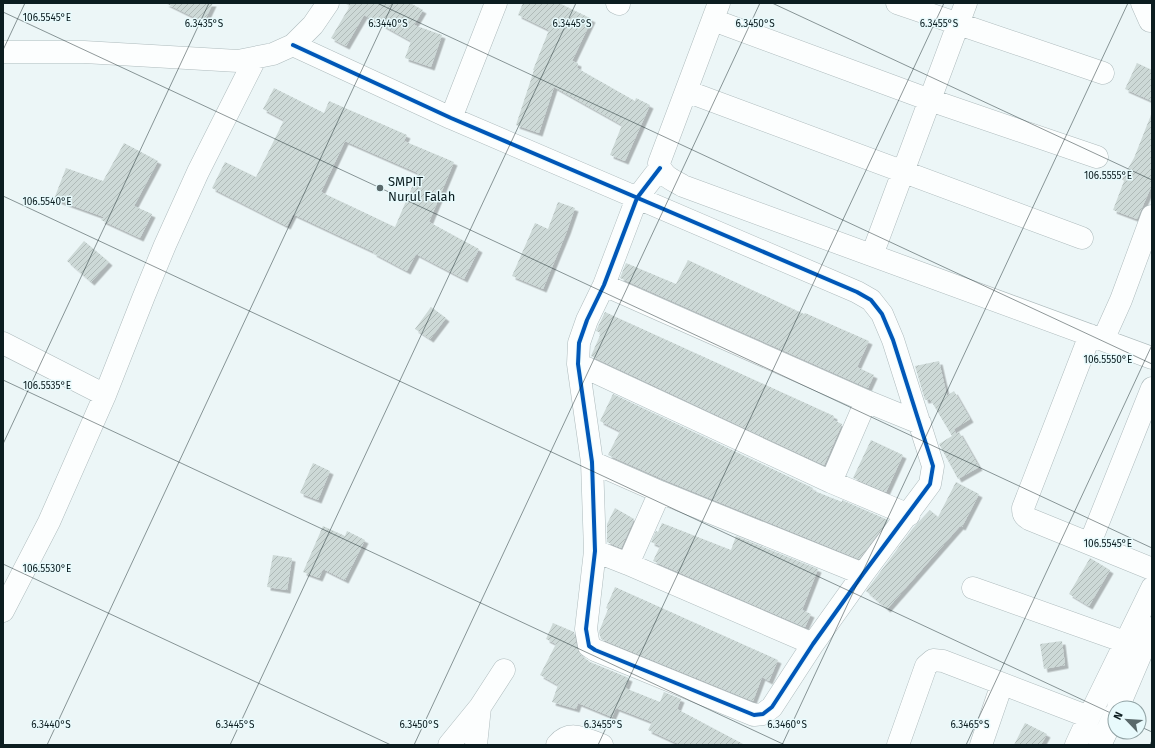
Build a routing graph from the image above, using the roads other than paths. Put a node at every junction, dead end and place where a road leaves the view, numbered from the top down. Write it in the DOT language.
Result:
graph roads {
  1 [pos="328,3"];
  2 [pos="496,3"];
  3 [pos="897,3"];
  4 [pos="966,3"];
  5 [pos="716,12"];
  6 [pos="958,25"];
  7 [pos="293,45"];
  8 [pos="3,52"];
  9 [pos="255,58"];
  10 [pos="1103,73"];
  11 [pos="686,91"];
  12 [pos="930,100"];
  13 [pos="451,118"];
  14 [pos="1097,157"];
  15 [pos="660,168"];
  16 [pos="903,172"];
  17 [pos="637,198"];
  18 [pos="1152,216"];
  19 [pos="1082,238"];
  20 [pos="872,255"];
  21 [pos="604,285"];
  22 [pos="1096,337"];
  23 [pos="3,343"];
  24 [pos="1152,358"];
  25 [pos="578,364"];
  26 [pos="1152,388"];
  27 [pos="105,395"];
  28 [pos="866,401"];
  29 [pos="920,423"];
  30 [pos="592,462"];
  31 [pos="831,482"];
  32 [pos="660,492"];
  33 [pos="909,515"];
  34 [pos="1090,543"];
  35 [pos="595,551"];
  36 [pos="628,564"];
  37 [pos="1152,568"];
  38 [pos="863,574"];
  39 [pos="973,588"];
  40 [pos="1152,588"];
  41 [pos="3,610"];
  42 [pos="1152,628"];
  43 [pos="1124,642"];
  44 [pos="813,644"];
  45 [pos="504,670"];
  46 [pos="1002,684"];
  47 [pos="1121,700"];
  48 [pos="480,707"];
  49 [pos="1088,717"];
  50 [pos="1107,731"];
  51 [pos="449,745"];
  52 [pos="476,745"];
  53 [pos="557,745"];
  54 [pos="602,745"];
  55 [pos="898,745"];
  56 [pos="981,745"];
  57 [pos="1076,745"];
  58 [pos="1100,745"];
  1 -- 7 [label="street"];
  2 -- 13 [label="street"];
  3 -- 6 [label="street"];
  4 -- 6 [label="street"];
  5 -- 11 [label="street"];
  5 -- 12 [label="street"];
  6 -- 10 [label="street"];
  6 -- 12 [label="street"];
  7 -- 9 [label="street"];
  7 -- 13 [label="street"];
  8 -- 9 [label="street"];
  9 -- 27 [label="street"];
  11 -- 15 [label="street"];
  11 -- 16 [label="street"];
  12 -- 14 [label="street"];
  12 -- 16 [label="street"];
  13 -- 17 [label="street"];
  15 -- 17 [label="street"];
  15 -- 20 [label="street"];
  16 -- 19 [label="street"];
  16 -- 20 [label="street"];
  17 -- 21 [label="street"];
  17 -- 29 [label="street"];
  18 -- 22 [label="street"];
  20 -- 22 [label="street"];
  21 -- 25 [label="street"];
  21 -- 28 [label="street"];
  22 -- 24 [label="street"];
  22 -- 34 [label="street"];
  23 -- 27 [label="street"];
  25 -- 30 [label="street"];
  25 -- 31 [label="street"];
  26 -- 34 [label="street"];
  27 -- 41 [label="street"];
  28 -- 29 [label="street"];
  28 -- 31 [label="street"];
  29 -- 33 [label="street"];
  30 -- 32 [label="street"];
  30 -- 35 [label="street"];
  31 -- 33 [label="street"];
  32 -- 36 [label="street"];
  32 -- 38 [label="street"];
  33 -- 38 [label="street"];
  34 -- 37 [label="street"];
  35 -- 36 [label="street"];
  35 -- 44 [label="street"];
  36 -- 44 [label="street"];
  38 -- 44 [label="street"];
  39 -- 43 [label="street"];
  40 -- 43 [label="street"];
  42 -- 47 [label="street"];
  43 -- 49 [label="street"];
  45 -- 48 [label="street"];
  46 -- 49 [label="street"];
  46 -- 55 [label="street"];
  46 -- 56 [label="street"];
  48 -- 51 [label="street"];
  48 -- 52 [label="street"];
  49 -- 57 [label="street"];
  50 -- 58 [label="street"];
  53 -- 54 [label="street"];
}
